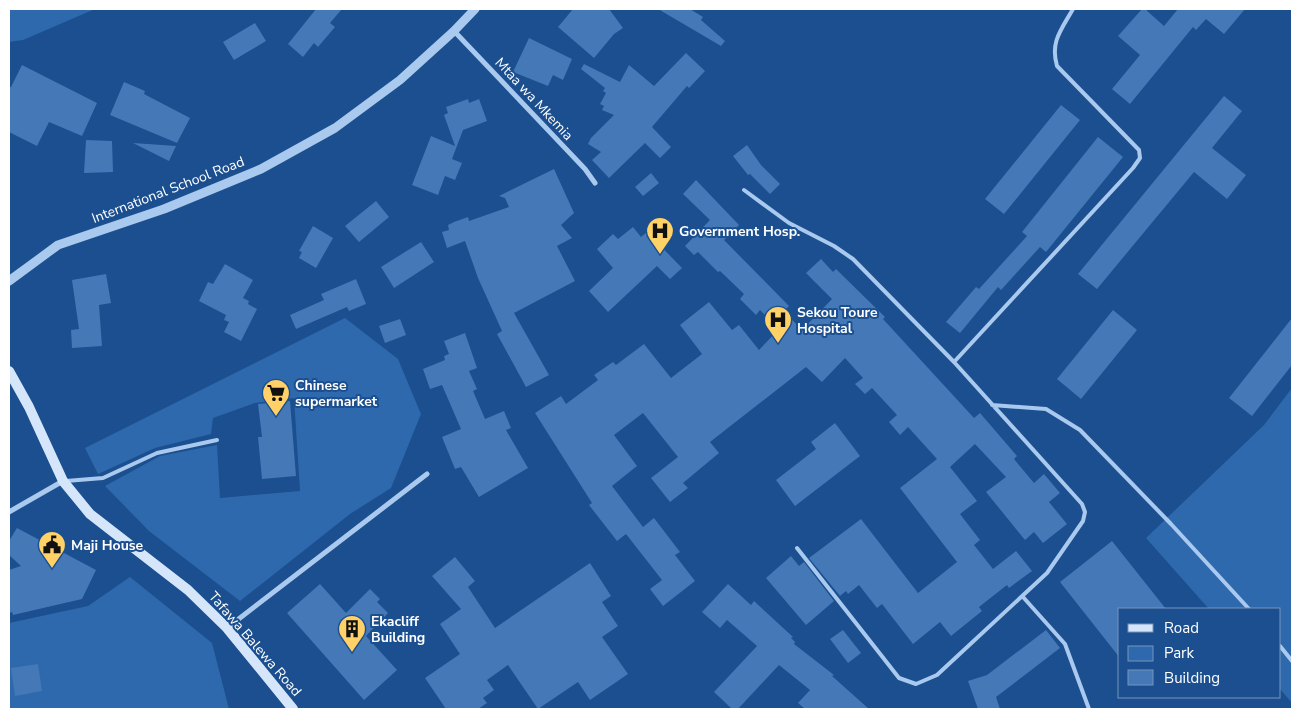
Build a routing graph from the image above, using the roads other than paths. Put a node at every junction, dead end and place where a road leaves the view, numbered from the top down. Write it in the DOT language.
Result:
graph roads {
  1 [pos="474,9"];
  2 [pos="1073,9"];
  3 [pos="454,31"];
  4 [pos="595,183"];
  5 [pos="744,190"];
  6 [pos="9,281"];
  7 [pos="954,362"];
  8 [pos="9,371"];
  9 [pos="992,405"];
  10 [pos="217,440"];
  11 [pos="427,474"];
  12 [pos="63,481"];
  13 [pos="9,512"];
  14 [pos="797,548"];
  15 [pos="1023,597"];
  16 [pos="1248,608"];
  17 [pos="227,628"];
  18 [pos="1281,647"];
  19 [pos="1292,661"];
  20 [pos="293,709"];
  21 [pos="1089,709"];
  1 -- 3 [label="street, International School Road"];
  2 -- 7 [label="lane"];
  3 -- 4 [label="street, Mtaa wa Mkemia"];
  3 -- 6 [label="street, International School Road"];
  5 -- 7 [label="lane"];
  7 -- 9 [label="lane"];
  8 -- 12 [label="main road, Tafawa Balewa Road"];
  9 -- 15 [label="lane"];
  9 -- 16 [label="lane"];
  10 -- 12 [label="lane"];
  11 -- 17 [label="street"];
  12 -- 13 [label="street"];
  12 -- 17 [label="main road, Tafawa Balewa Road"];
  14 -- 15 [label="lane"];
  15 -- 21 [label="lane"];
  17 -- 20 [label="main road, Tafawa Balewa Road"];
  18 -- 19 [label="lane"];
}
